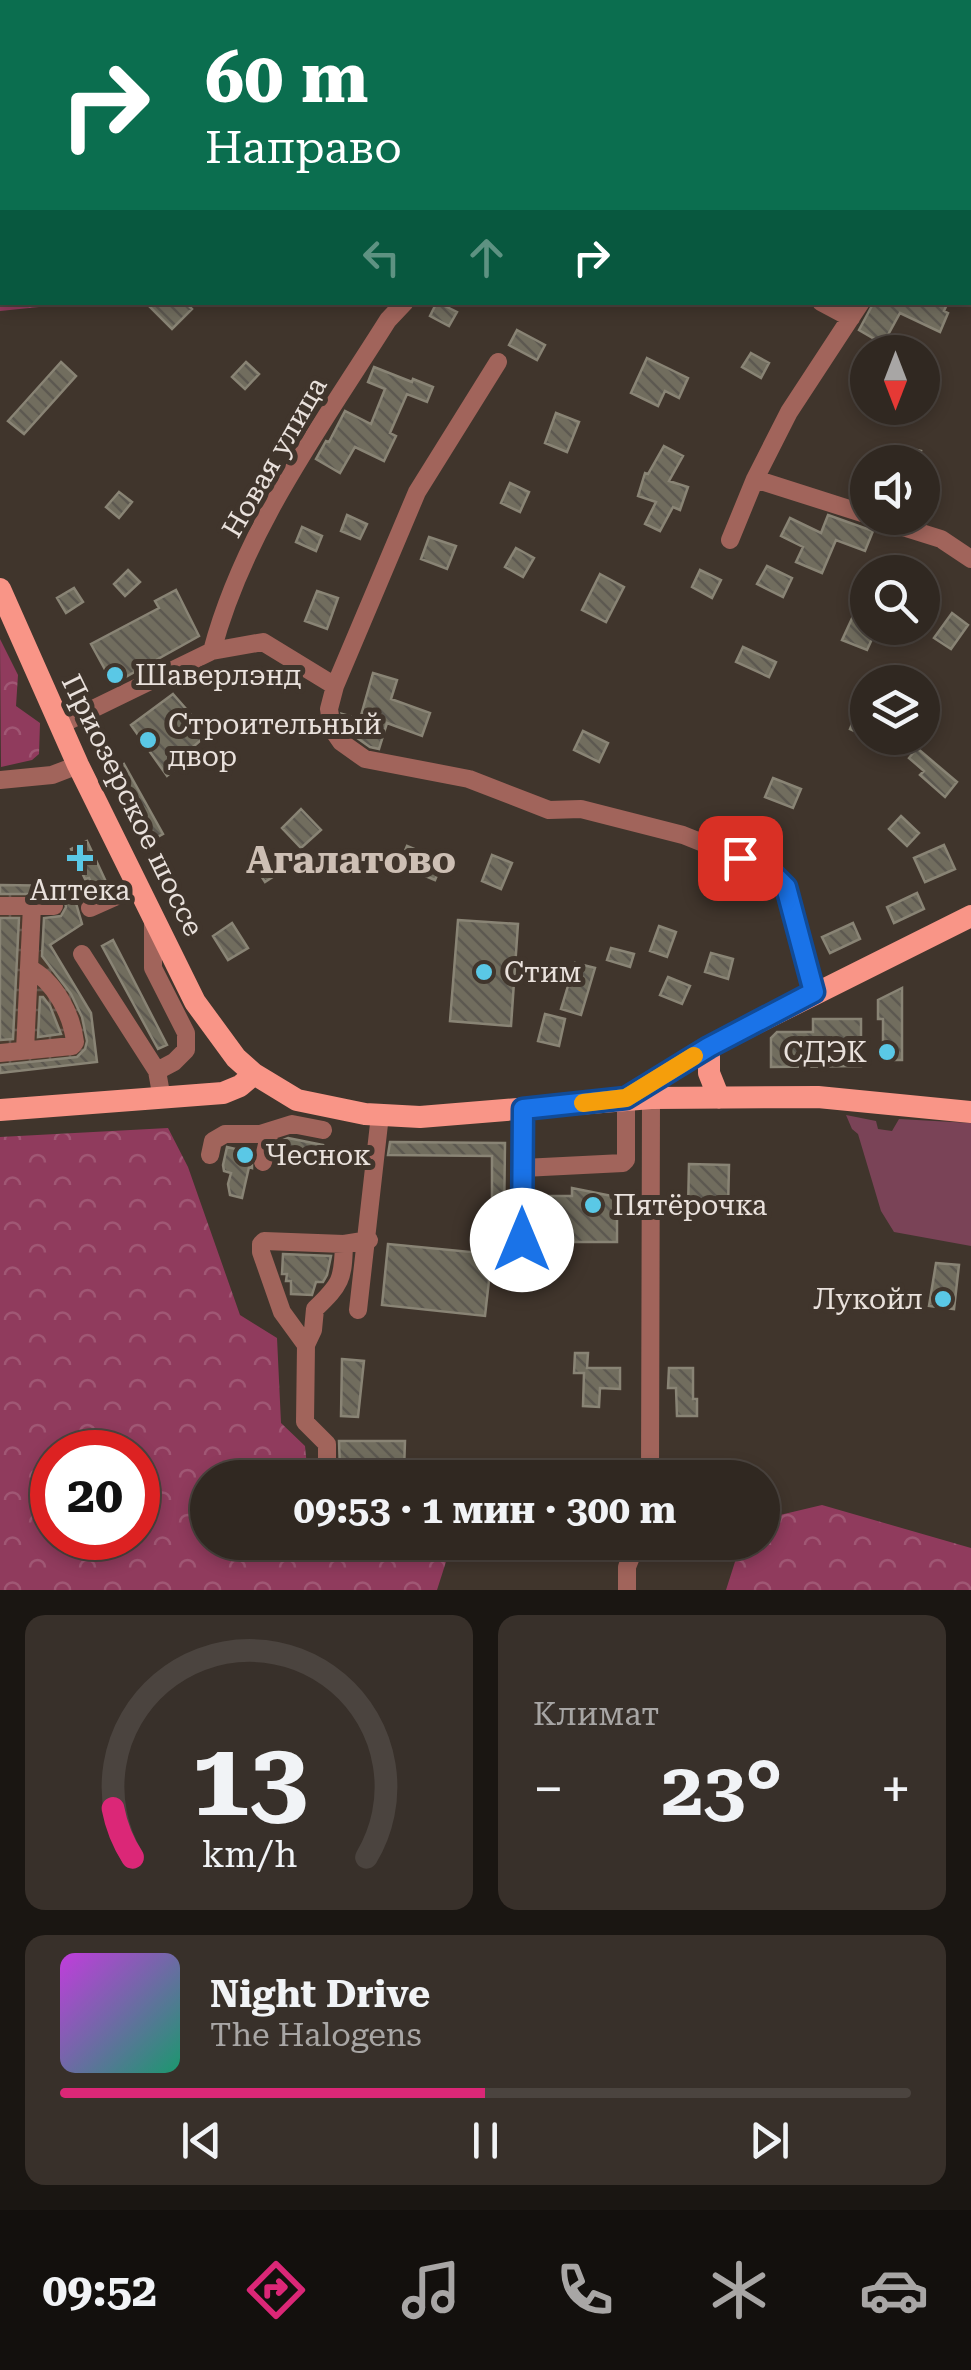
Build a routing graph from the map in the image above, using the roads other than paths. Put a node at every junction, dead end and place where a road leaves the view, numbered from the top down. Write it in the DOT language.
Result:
graph roads {
  1 [pos="402,305"];
  2 [pos="856,310"];
  3 [pos="498,362"];
  4 [pos="755,478"];
  5 [pos="850,509"];
  6 [pos="929,535"];
  7 [pos="730,540"];
  8 [pos="971,559"];
  9 [pos="0,588"];
  10 [pos="212,651"];
  11 [pos="335,686"];
  12 [pos="60,725"];
  13 [pos="78,765"];
  14 [pos="0,780"];
  15 [pos="137,887"];
  16 [pos="0,906"];
  17 [pos="32,906"];
  18 [pos="54,906"];
  19 [pos="90,908"];
  20 [pos="971,916"];
  21 [pos="154,919"];
  22 [pos="82,954"];
  23 [pos="29,968"];
  24 [pos="814,992"];
  25 [pos="222,1042"];
  26 [pos="709,1047"];
  27 [pos="25,1050"];
  28 [pos="0,1053"];
  29 [pos="158,1070"];
  30 [pos="254,1074"];
  31 [pos="198,1096"];
  32 [pos="626,1098"];
  33 [pos="651,1098"];
  34 [pos="719,1098"];
  35 [pos="162,1099"];
  36 [pos="298,1100"];
  37 [pos="523,1109"];
  38 [pos="0,1110"];
  39 [pos="971,1112"];
  40 [pos="380,1115"];
  41 [pos="292,1124"];
  42 [pos="323,1130"];
  43 [pos="270,1131"];
  44 [pos="210,1155"];
  45 [pos="262,1162"];
  46 [pos="523,1168"];
  47 [pos="369,1240"];
  48 [pos="344,1244"];
  49 [pos="542,1248"];
  50 [pos="358,1310"];
  51 [pos="306,1345"];
  52 [pos="327,1460"];
  53 [pos="650,1460"];
  54 [pos="629,1560"];
  55 [pos="627,1590"];
  1 -- 10 [label="street, Новая улица"];
  2 -- 4 [label="street"];
  3 -- 11 [label="street"];
  4 -- 5 [label="street"];
  4 -- 7 [label="street"];
  6 -- 8 [label="street"];
  9 -- 12 [label="main road, Приозерское шоссе"];
  10 -- 11 [label="street"];
  10 -- 12 [label="street"];
  11 -- 24 [label="street"];
  12 -- 13 [label="main road, Приозерское шоссе"];
  13 -- 14 [label="street"];
  13 -- 15 [label="main road, Приозерское шоссе"];
  15 -- 19 [label="street"];
  15 -- 21 [label="main road, Приозерское шоссе"];
  16 -- 17 [label="street"];
  17 -- 18 [label="street"];
  17 -- 23 [label="street"];
  20 -- 24 [label="main road"];
  21 -- 25 [label="main road, Приозерское шоссе"];
  21 -- 29 [label="street"];
  22 -- 29 [label="street"];
  23 -- 27 [label="street"];
  23 -- 27 [label="street"];
  24 -- 26 [label="main road"];
  25 -- 30 [label="main road, Приозерское шоссе"];
  25 -- 31 [label="main road"];
  26 -- 32 [label="main road"];
  26 -- 34 [label="main road"];
  27 -- 28 [label="street"];
  29 -- 35 [label="street"];
  30 -- 31 [label="main road"];
  30 -- 36 [label="main road, Приозерское шоссе"];
  31 -- 35 [label="main road"];
  32 -- 33 [label="main road"];
  32 -- 37 [label="main road, Приозерское шоссе"];
  32 -- 46 [label="street"];
  33 -- 34 [label="main road"];
  33 -- 53 [label="street"];
  34 -- 39 [label="main road"];
  35 -- 38 [label="main road"];
  36 -- 40 [label="main road, Приозерское шоссе"];
  36 -- 41 [label="street"];
  37 -- 40 [label="main road, Приозерское шоссе"];
  37 -- 46 [label="street"];
  40 -- 47 [label="street"];
  41 -- 42 [label="street"];
  41 -- 43 [label="street"];
  43 -- 44 [label="street"];
  43 -- 45 [label="street"];
  46 -- 49 [label="street"];
  47 -- 48 [label="street"];
  47 -- 50 [label="street"];
  48 -- 51 [label="street"];
  48 -- 51 [label="street"];
  51 -- 52 [label="street"];
  54 -- 55 [label="street"];
}
